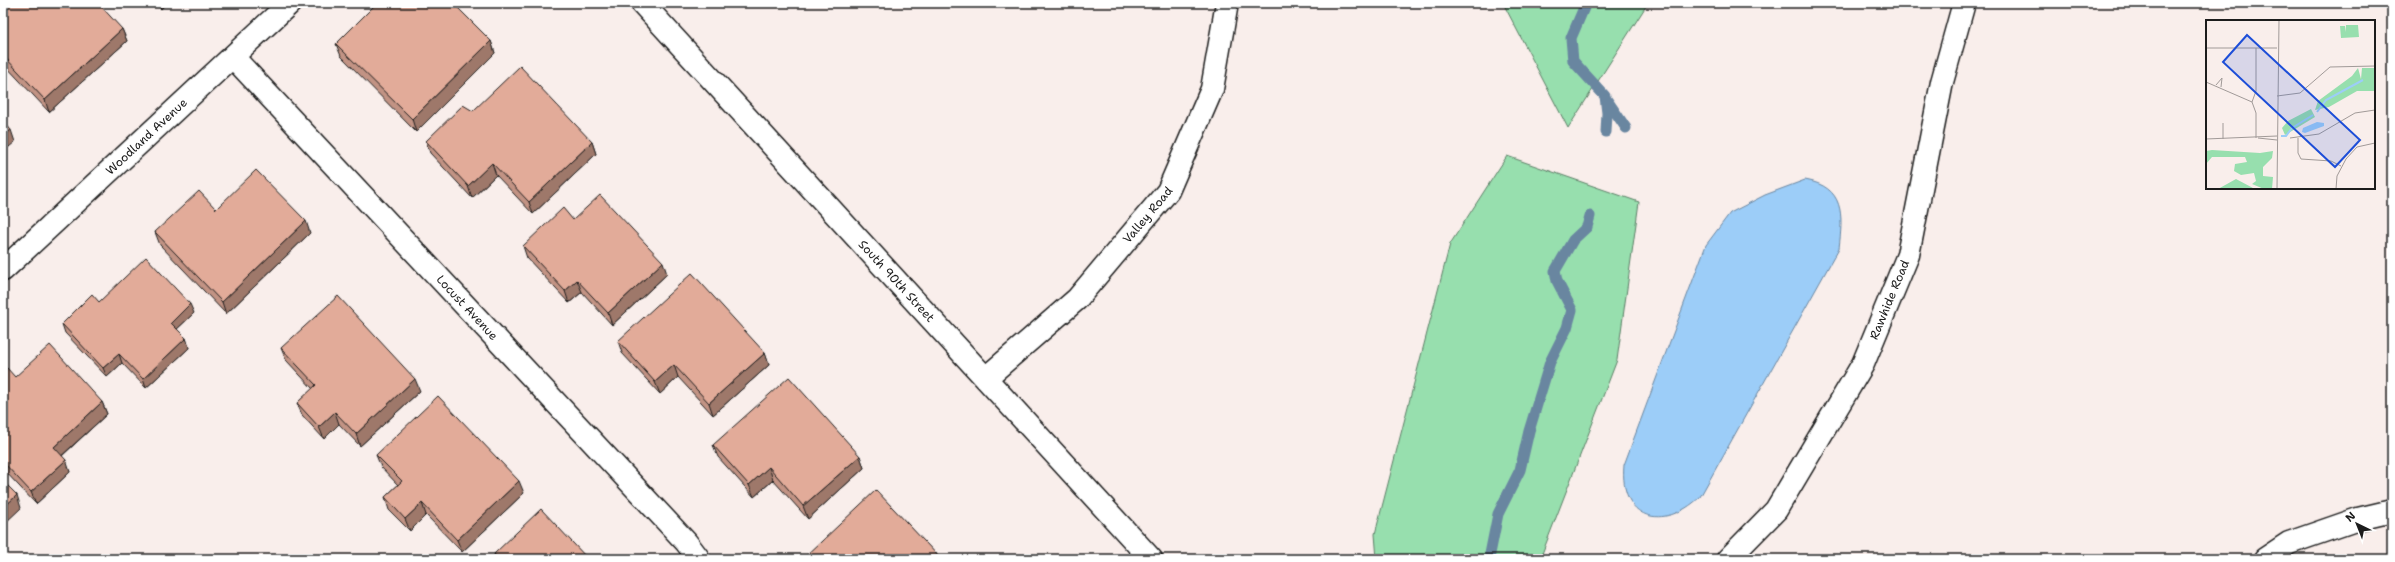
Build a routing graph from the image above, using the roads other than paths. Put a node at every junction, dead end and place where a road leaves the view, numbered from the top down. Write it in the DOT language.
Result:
graph roads {
  1 [pos="290,3"];
  2 [pos="642,3"];
  3 [pos="1227,3"];
  4 [pos="1964,3"];
  5 [pos="233,57"];
  6 [pos="3,270"];
  7 [pos="986,377"];
  8 [pos="2392,511"];
  9 [pos="699,559"];
  10 [pos="1151,559"];
  11 [pos="1728,559"];
  12 [pos="2265,559"];
  1 -- 5 [label="street, Woodland Avenue"];
  2 -- 7 [label="street, South 90th Street"];
  3 -- 7 [label="street, Valley Road"];
  4 -- 11 [label="street, Rawhide Road"];
  5 -- 6 [label="street, Woodland Avenue"];
  5 -- 9 [label="street, Locust Avenue"];
  7 -- 10 [label="street, South 90th Street"];
  8 -- 12 [label="street"];
}
